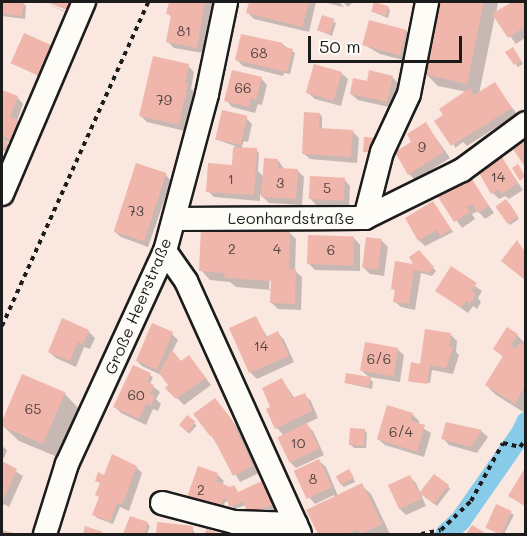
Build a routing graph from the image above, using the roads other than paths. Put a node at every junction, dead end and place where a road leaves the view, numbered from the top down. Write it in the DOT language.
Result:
graph roads {
  1 [pos="84,2"];
  2 [pos="226,2"];
  3 [pos="427,2"];
  4 [pos="525,123"];
  5 [pos="2,194"];
  6 [pos="365,218"];
  7 [pos="174,219"];
  8 [pos="165,251"];
  9 [pos="162,503"];
  10 [pos="298,529"];
  11 [pos="45,534"];
  1 -- 5 [label="street"];
  2 -- 7 [label="street, Große Heerstraße"];
  3 -- 6 [label="street"];
  4 -- 6 [label="street, Leonhardstraße"];
  6 -- 7 [label="street, Leonhardstraße"];
  7 -- 8 [label="street, Große Heerstraße"];
  8 -- 10 [label="street"];
  8 -- 11 [label="street, Große Heerstraße"];
  9 -- 10 [label="street"];
}
